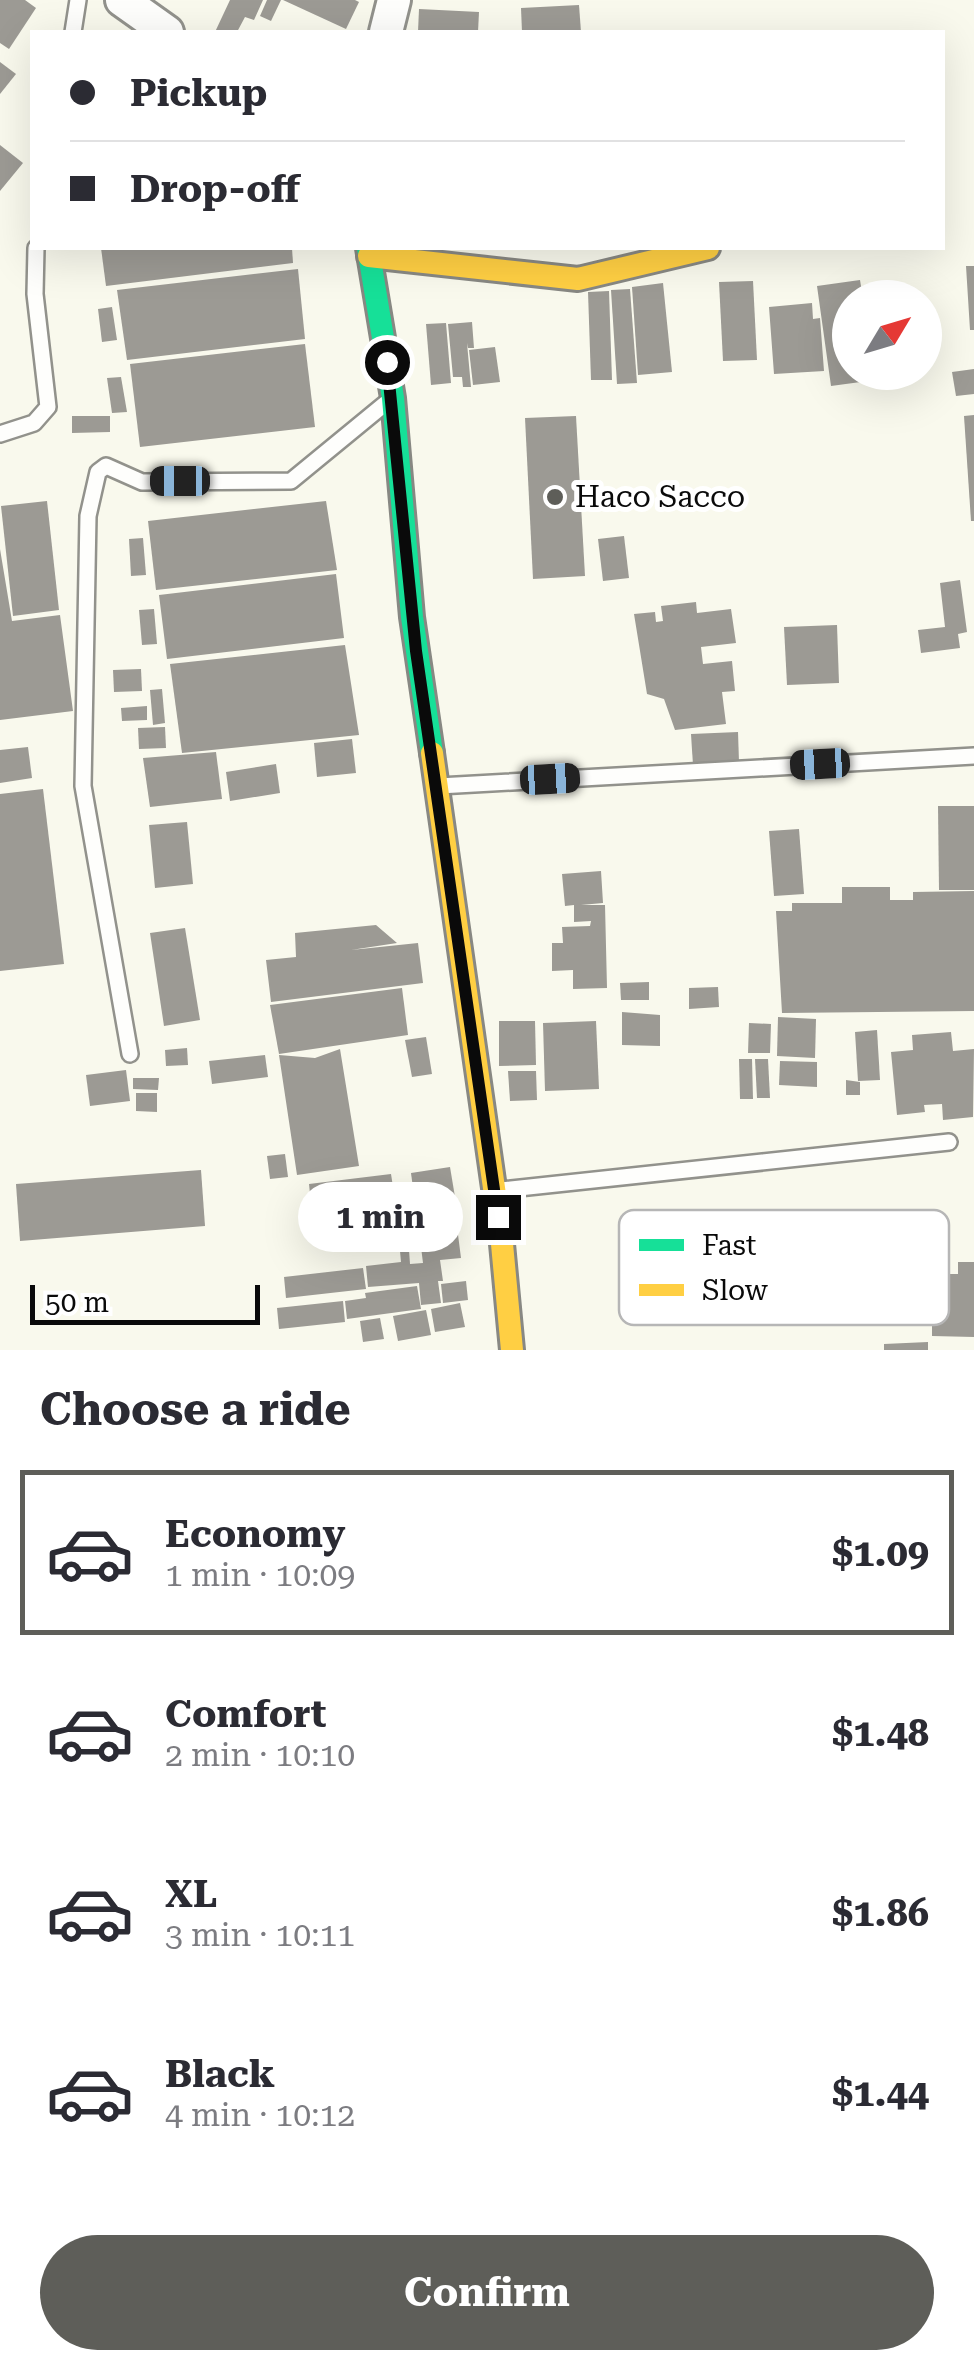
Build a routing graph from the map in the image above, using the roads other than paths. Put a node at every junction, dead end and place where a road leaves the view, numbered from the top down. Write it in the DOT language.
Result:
graph roads {
  1 [pos="78,0"];
  2 [pos="122,0"];
  3 [pos="394,0"];
  4 [pos="73,30"];
  5 [pos="163,30"];
  6 [pos="386,30"];
  7 [pos="36,250"];
  8 [pos="700,250"];
  9 [pos="368,252"];
  10 [pos="393,398"];
  11 [pos="0,434"];
  12 [pos="974,756"];
  13 [pos="434,786"];
  14 [pos="130,1054"];
  15 [pos="949,1142"];
  16 [pos="494,1190"];
  17 [pos="512,1350"];
  1 -- 4 [label="lane"];
  2 -- 5 [label="street"];
  3 -- 6 [label="street"];
  7 -- 11 [label="lane"];
  8 -- 9 [label="street"];
  9 -- 10 [label="street"];
  10 -- 13 [label="street"];
  10 -- 14 [label="lane"];
  12 -- 13 [label="lane"];
  13 -- 16 [label="street"];
  15 -- 16 [label="lane"];
  16 -- 17 [label="street"];
}
